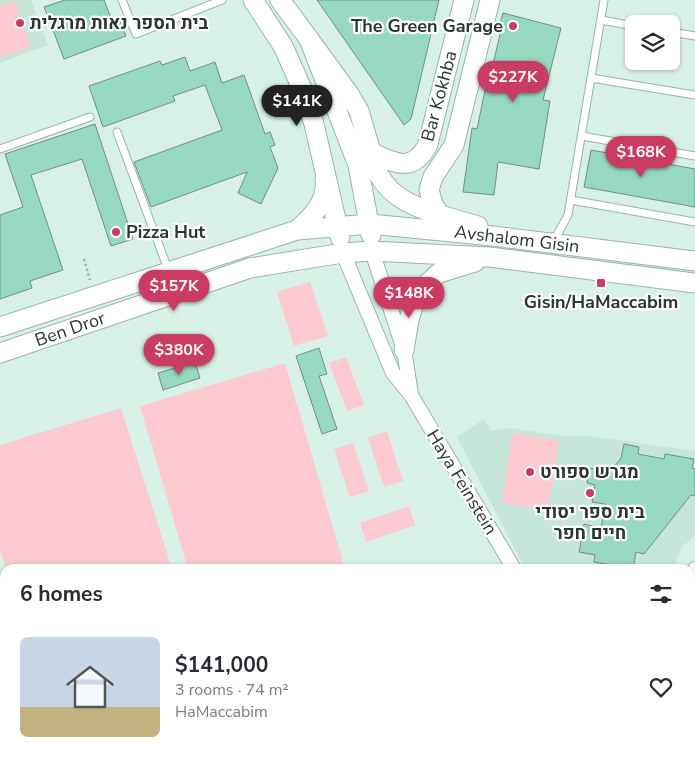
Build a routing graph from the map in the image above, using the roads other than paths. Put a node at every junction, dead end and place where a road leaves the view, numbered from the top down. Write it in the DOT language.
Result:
graph roads {
  1 [pos="122,0"];
  2 [pos="222,0"];
  3 [pos="253,0"];
  4 [pos="280,0"];
  5 [pos="464,0"];
  6 [pos="490,0"];
  7 [pos="604,0"];
  8 [pos="601,20"];
  9 [pos="625,24"];
  10 [pos="680,34"];
  11 [pos="695,36"];
  12 [pos="309,39"];
  13 [pos="591,78"];
  14 [pos="695,96"];
  15 [pos="90,117"];
  16 [pos="117,132"];
  17 [pos="582,136"];
  18 [pos="0,149"];
  19 [pos="371,152"];
  20 [pos="695,156"];
  21 [pos="322,157"];
  22 [pos="571,200"];
  23 [pos="440,215"];
  24 [pos="695,222"];
  25 [pos="370,224"];
  26 [pos="338,226"];
  27 [pos="297,230"];
  28 [pos="515,238"];
  29 [pos="545,242"];
  30 [pos="372,251"];
  31 [pos="343,253"];
  32 [pos="488,258"];
  33 [pos="695,261"];
  34 [pos="170,272"];
  35 [pos="695,283"];
  36 [pos="0,327"];
  37 [pos="404,350"];
  38 [pos="0,353"];
  39 [pos="411,395"];
  40 [pos="511,564"];
  1 -- 2 [label="lane"];
  3 -- 21 [label="street"];
  4 -- 12 [label="street"];
  5 -- 19 [label="street, Bar Kokhba"];
  6 -- 23 [label="street, Bar Kokhba"];
  7 -- 8 [label="lane"];
  8 -- 9 [label="lane"];
  8 -- 13 [label="lane"];
  10 -- 11 [label="lane"];
  12 -- 19 [label="street"];
  12 -- 25 [label="street"];
  13 -- 14 [label="lane"];
  13 -- 17 [label="lane"];
  15 -- 18 [label="lane"];
  16 -- 34 [label="lane"];
  17 -- 20 [label="lane"];
  17 -- 22 [label="lane"];
  19 -- 23 [label="street"];
  21 -- 26 [label="street"];
  21 -- 27 [label="street"];
  22 -- 24 [label="lane"];
  22 -- 29 [label="lane"];
  23 -- 28 [label="street"];
  25 -- 26 [label="street, Avshalom Gisin"];
  25 -- 28 [label="street, Avshalom Gisin"];
  25 -- 30 [label="street"];
  26 -- 27 [label="street, Ben Dror"];
  26 -- 31 [label="street"];
  27 -- 34 [label="street, Ben Dror"];
  28 -- 29 [label="street, Avshalom Gisin"];
  29 -- 33 [label="street, Avshalom Gisin"];
  30 -- 31 [label="street, Avshalom Gisin"];
  30 -- 32 [label="street, Avshalom Gisin"];
  30 -- 37 [label="street, Haya Feinstein"];
  31 -- 38 [label="street, Ben Dror"];
  31 -- 39 [label="street, Haya Feinstein"];
  32 -- 35 [label="street, Avshalom Gisin"];
  32 -- 37 [label="street"];
  34 -- 36 [label="street, Ben Dror"];
  37 -- 39 [label="street, Haya Feinstein"];
  39 -- 40 [label="street, Haya Feinstein"];
}
